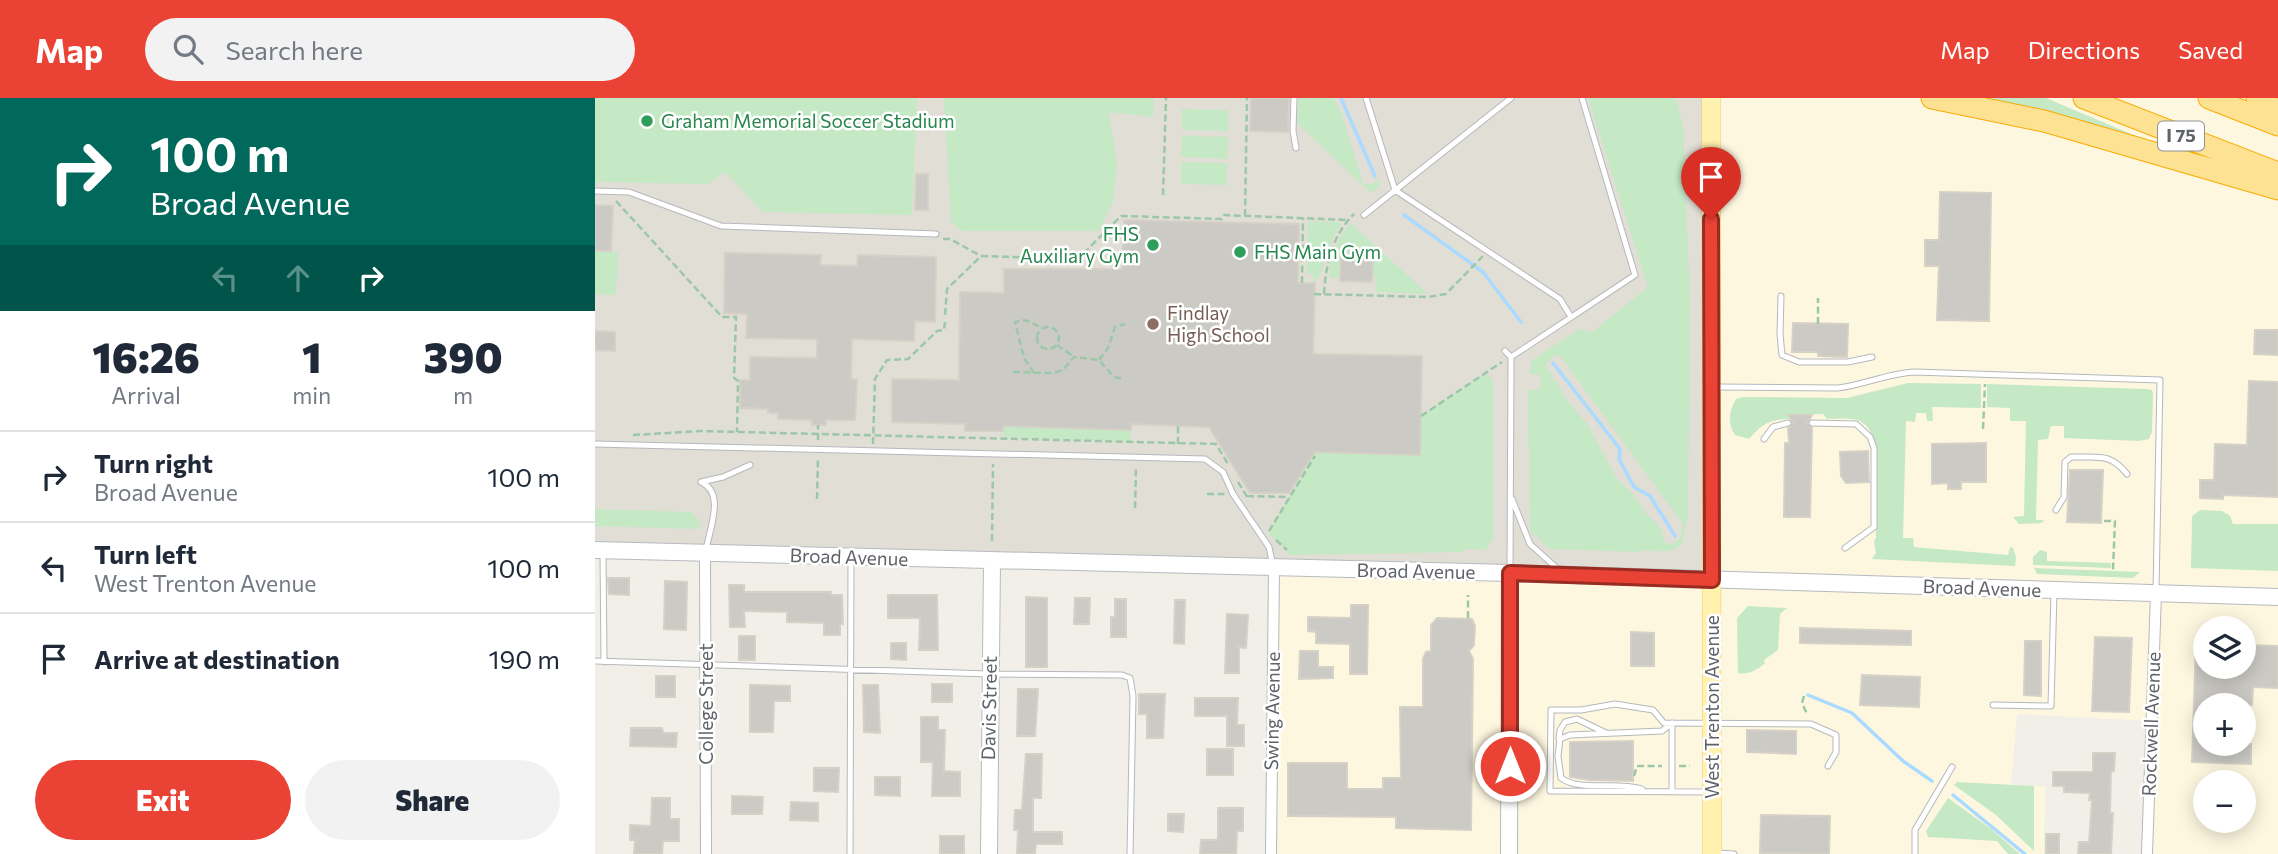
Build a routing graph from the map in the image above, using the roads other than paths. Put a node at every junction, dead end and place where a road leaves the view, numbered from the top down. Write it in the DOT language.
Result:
graph roads {
  1 [pos="1294,98"];
  2 [pos="1366,98"];
  3 [pos="1511,98"];
  4 [pos="1582,98"];
  5 [pos="1711,98"];
  6 [pos="1932,98"];
  7 [pos="2084,98"];
  8 [pos="2209,98"];
  9 [pos="2257,98"];
  10 [pos="2278,111"];
  11 [pos="2278,125"];
  12 [pos="1296,148"];
  13 [pos="2278,173"];
  14 [pos="2278,189"];
  15 [pos="1395,190"];
  16 [pos="595,191"];
  17 [pos="1364,215"];
  18 [pos="936,234"];
  19 [pos="1781,296"];
  20 [pos="1571,317"];
  21 [pos="1505,351"];
  22 [pos="1511,357"];
  23 [pos="1872,357"];
  24 [pos="1712,387"];
  25 [pos="1788,423"];
  26 [pos="1812,423"];
  27 [pos="1765,439"];
  28 [pos="595,444"];
  29 [pos="750,465"];
  30 [pos="2127,474"];
  31 [pos="1510,494"];
  32 [pos="2056,510"];
  33 [pos="1845,548"];
  34 [pos="599,551"];
  35 [pos="705,554"];
  36 [pos="851,557"];
  37 [pos="992,561"];
  38 [pos="1274,569"];
  39 [pos="1510,573"];
  40 [pos="1565,575"];
  41 [pos="1712,580"];
  42 [pos="2054,590"];
  43 [pos="2156,593"];
  44 [pos="2278,597"];
  45 [pos="595,661"];
  46 [pos="604,662"];
  47 [pos="706,664"];
  48 [pos="850,669"];
  49 [pos="989,674"];
  50 [pos="1993,705"];
  51 [pos="1672,723"];
  52 [pos="1711,723"];
  53 [pos="1609,734"];
  54 [pos="1557,756"];
  55 [pos="1828,766"];
  56 [pos="1952,767"];
  57 [pos="1649,792"];
  58 [pos="1672,792"];
  59 [pos="1711,792"];
  60 [pos="1712,853"];
  61 [pos="706,854"];
  62 [pos="850,854"];
  63 [pos="989,854"];
  64 [pos="1130,854"];
  65 [pos="1271,854"];
  66 [pos="1509,854"];
  67 [pos="1734,854"];
  68 [pos="1915,854"];
  69 [pos="2147,854"];
  1 -- 12 [label="lane"];
  2 -- 15 [label="lane"];
  3 -- 15 [label="lane"];
  4 -- 20 [label="lane"];
  5 -- 24 [label="main road, West Trenton Avenue"];
  6 -- 14 [label="highway"];
  7 -- 13 [label="highway, I 75"];
  8 -- 11 [label="highway, I 75"];
  9 -- 10 [label="highway"];
  15 -- 17 [label="lane"];
  15 -- 20 [label="lane"];
  16 -- 18 [label="lane"];
  19 -- 23 [label="lane"];
  20 -- 22 [label="lane"];
  21 -- 22 [label="lane"];
  22 -- 31 [label="lane"];
  24 -- 41 [label="main road, West Trenton Avenue"];
  24 -- 43 [label="lane"];
  25 -- 27 [label="lane"];
  26 -- 33 [label="lane"];
  28 -- 38 [label="lane"];
  29 -- 35 [label="lane"];
  30 -- 32 [label="lane"];
  31 -- 39 [label="lane"];
  31 -- 40 [label="lane"];
  34 -- 35 [label="main road, Broad Avenue"];
  34 -- 46 [label="lane"];
  35 -- 36 [label="main road, Broad Avenue"];
  35 -- 47 [label="street, College Street"];
  36 -- 37 [label="main road, Broad Avenue"];
  36 -- 48 [label="lane"];
  37 -- 38 [label="main road, Broad Avenue"];
  37 -- 49 [label="main road, Davis Street"];
  38 -- 39 [label="main road, Broad Avenue"];
  38 -- 65 [label="street, Swing Avenue"];
  39 -- 40 [label="main road, Broad Avenue"];
  39 -- 66 [label="main road"];
  40 -- 41 [label="main road, Broad Avenue"];
  41 -- 42 [label="main road, Broad Avenue"];
  41 -- 52 [label="main road, West Trenton Avenue"];
  42 -- 43 [label="main road, Broad Avenue"];
  42 -- 50 [label="lane"];
  43 -- 44 [label="main road, Broad Avenue"];
  43 -- 69 [label="street, Rockwell Avenue"];
  45 -- 46 [label="lane"];
  46 -- 47 [label="lane"];
  47 -- 48 [label="lane"];
  47 -- 61 [label="street, College Street"];
  48 -- 49 [label="lane"];
  48 -- 62 [label="lane"];
  49 -- 63 [label="main road, Davis Street"];
  49 -- 64 [label="lane"];
  51 -- 52 [label="lane"];
  51 -- 53 [label="lane"];
  51 -- 57 [label="lane"];
  51 -- 58 [label="lane"];
  52 -- 55 [label="lane"];
  52 -- 59 [label="main road, West Trenton Avenue"];
  53 -- 54 [label="lane"];
  53 -- 54 [label="lane"];
  54 -- 57 [label="lane"];
  56 -- 68 [label="lane"];
  57 -- 58 [label="lane"];
  58 -- 59 [label="lane"];
  59 -- 60 [label="main road, West Trenton Avenue"];
  60 -- 67 [label="lane"];
}
